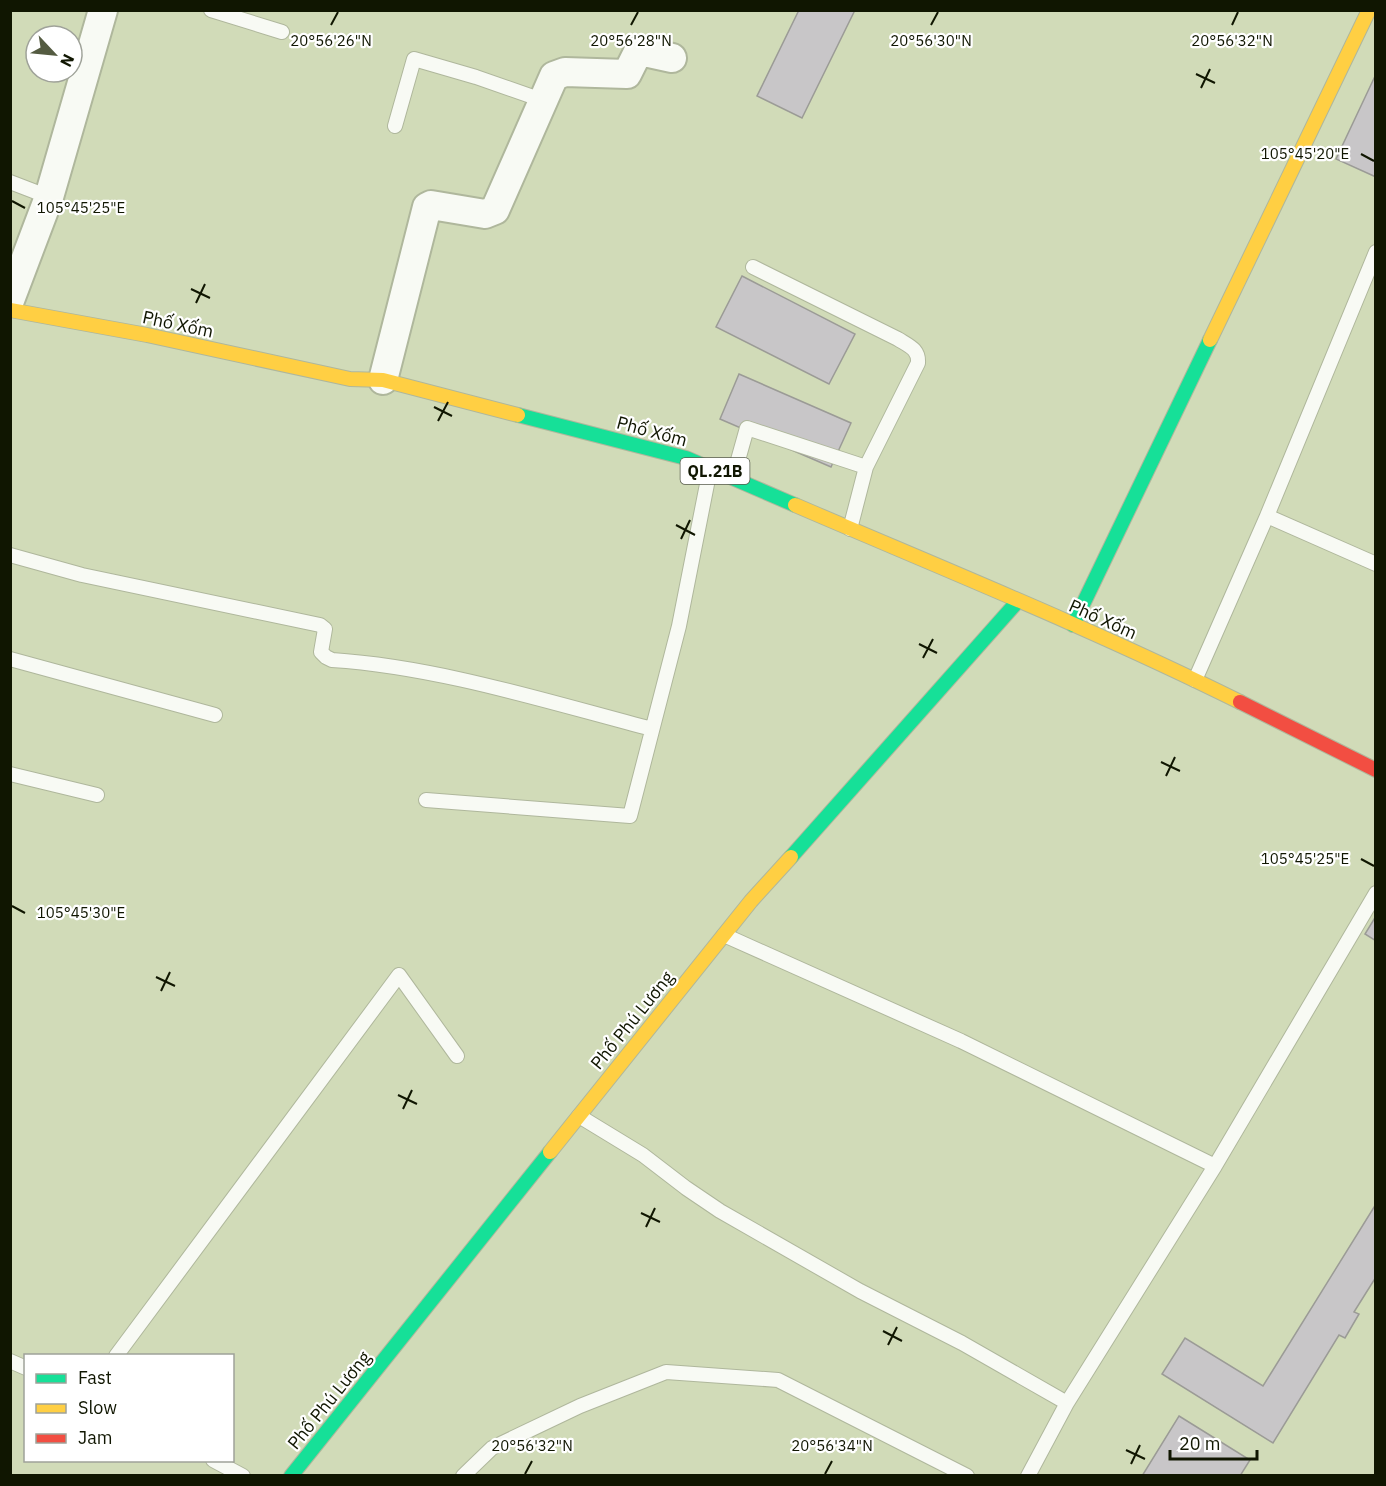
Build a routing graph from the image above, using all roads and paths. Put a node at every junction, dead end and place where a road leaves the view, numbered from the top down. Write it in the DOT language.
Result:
graph roads {
  1 [pos="103,10"];
  2 [pos="211,10"];
  3 [pos="1369,10"];
  4 [pos="282,32"];
  5 [pos="672,57"];
  6 [pos="542,100"];
  7 [pos="395,126"];
  8 [pos="10,182"];
  9 [pos="49,197"];
  10 [pos="1376,252"];
  11 [pos="753,267"];
  12 [pos="10,300"];
  13 [pos="10,310"];
  14 [pos="383,380"];
  15 [pos="866,467"];
  16 [pos="710,469"];
  17 [pos="733,479"];
  18 [pos="1267,516"];
  19 [pos="850,529"];
  20 [pos="10,555"];
  21 [pos="1376,564"];
  22 [pos="1018,601"];
  23 [pos="1073,625"];
  24 [pos="10,659"];
  25 [pos="1195,680"];
  26 [pos="214,715"];
  27 [pos="652,729"];
  28 [pos="1376,770"];
  29 [pos="10,774"];
  30 [pos="98,795"];
  31 [pos="426,800"];
  32 [pos="1376,893"];
  33 [pos="724,935"];
  34 [pos="457,1056"];
  35 [pos="579,1116"];
  36 [pos="1215,1166"];
  37 [pos="117,1354"];
  38 [pos="10,1361"];
  39 [pos="24,1367"];
  40 [pos="1067,1402"];
  41 [pos="215,1462"];
  42 [pos="1027,1475"];
  43 [pos="243,1476"];
  44 [pos="291,1476"];
  45 [pos="463,1476"];
  46 [pos="966,1476"];
  1 -- 9 [label="street"];
  2 -- 4 [label="lane"];
  3 -- 23 [label="main road"];
  5 -- 6 [label="street"];
  6 -- 7 [label="lane"];
  6 -- 14 [label="street"];
  8 -- 9 [label="lane"];
  9 -- 12 [label="street"];
  10 -- 18 [label="lane"];
  11 -- 15 [label="lane"];
  13 -- 14 [label="main road, Phố Xốm / QL.21B"];
  14 -- 16 [label="main road, Phố Xốm / QL.21B"];
  15 -- 17 [label="lane"];
  15 -- 19 [label="lane"];
  16 -- 17 [label="main road, Phố Xốm / QL.21B"];
  16 -- 27 [label="lane"];
  17 -- 19 [label="main road, Phố Xốm / QL.21B"];
  18 -- 21 [label="lane"];
  18 -- 25 [label="lane"];
  19 -- 22 [label="main road, Phố Xốm / QL.21B"];
  20 -- 27 [label="lane"];
  22 -- 23 [label="main road, Phố Xốm / QL.21B"];
  22 -- 33 [label="main road, Phố Phú Lương"];
  23 -- 25 [label="main road, Phố Xốm / QL.21B"];
  24 -- 26 [label="lane"];
  25 -- 28 [label="main road, Phố Xốm / QL.21B"];
  27 -- 31 [label="lane"];
  29 -- 30 [label="lane"];
  32 -- 36 [label="lane"];
  33 -- 35 [label="main road, Phố Phú Lương"];
  33 -- 36 [label="lane"];
  34 -- 37 [label="lane"];
  35 -- 40 [label="lane"];
  35 -- 44 [label="main road, Phố Phú Lương"];
  36 -- 40 [label="lane"];
  38 -- 39 [label="lane"];
  40 -- 42 [label="lane"];
  41 -- 43 [label="lane"];
  45 -- 46 [label="lane"];
}
